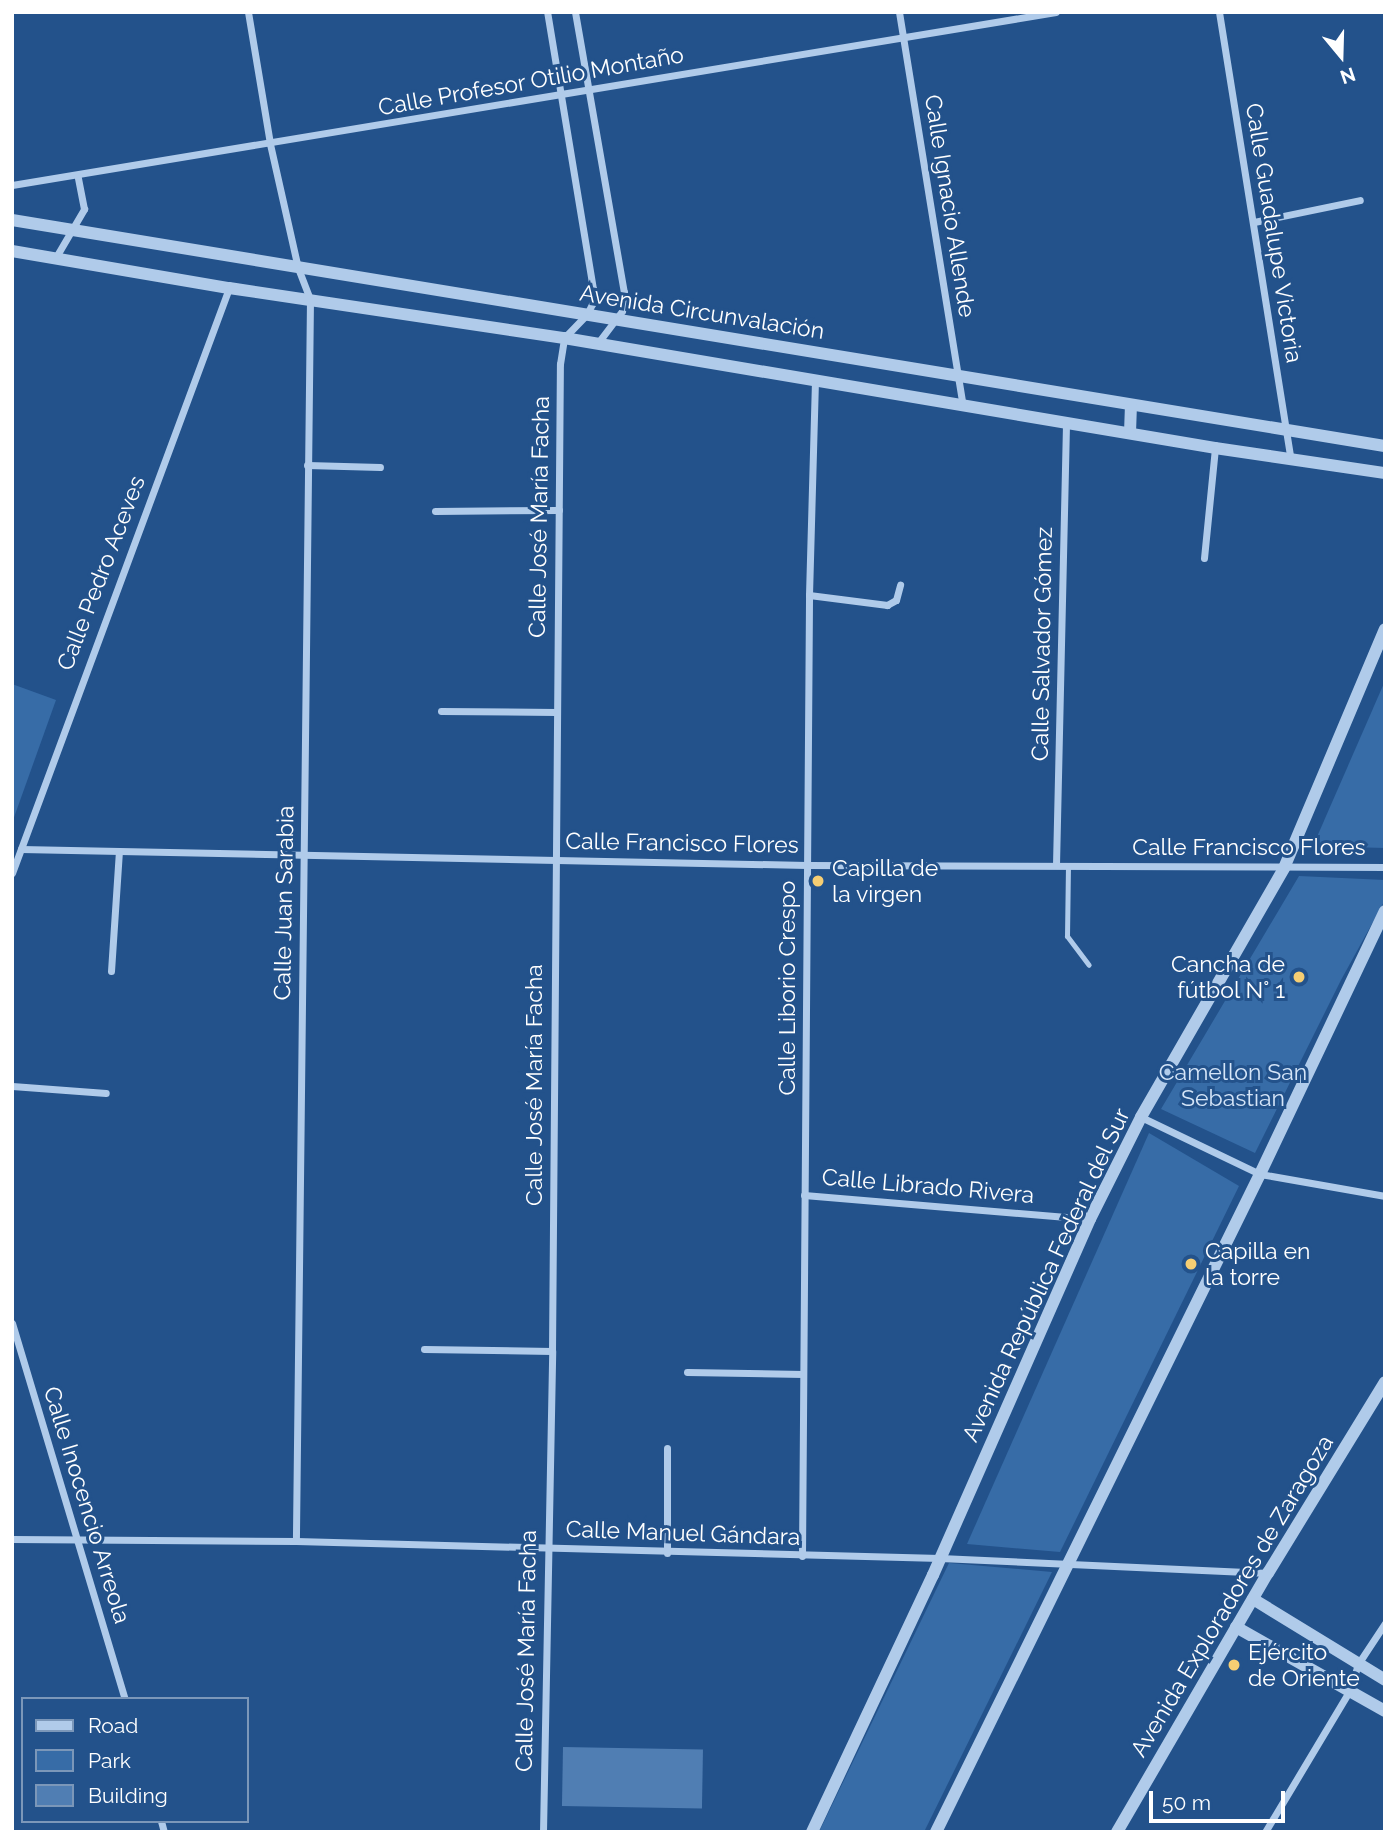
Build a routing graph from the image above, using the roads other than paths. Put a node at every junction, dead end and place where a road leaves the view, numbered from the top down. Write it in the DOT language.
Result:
graph roads {
  1 [pos="248,12"];
  2 [pos="547,12"];
  3 [pos="575,12"];
  4 [pos="899,12"];
  5 [pos="1056,12"];
  6 [pos="1219,12"];
  7 [pos="903,37"];
  8 [pos="588,92"];
  9 [pos="561,96"];
  10 [pos="270,144"];
  11 [pos="78,177"];
  12 [pos="12,185"];
  13 [pos="1360,200"];
  14 [pos="12,220"];
  15 [pos="1254,222"];
  16 [pos="70,229"];
  17 [pos="12,251"];
  18 [pos="56,257"];
  19 [pos="298,268"];
  20 [pos="229,288"];
  21 [pos="310,299"];
  22 [pos="587,314"];
  23 [pos="616,320"];
  24 [pos="564,338"];
  25 [pos="598,343"];
  26 [pos="958,375"];
  27 [pos="815,379"];
  28 [pos="963,405"];
  29 [pos="1131,405"];
  30 [pos="1066,424"];
  31 [pos="1286,430"];
  32 [pos="1130,433"];
  33 [pos="1385,446"];
  34 [pos="1215,448"];
  35 [pos="1290,460"];
  36 [pos="307,465"];
  37 [pos="380,467"];
  38 [pos="1385,473"];
  39 [pos="559,510"];
  40 [pos="435,511"];
  41 [pos="1204,558"];
  42 [pos="900,585"];
  43 [pos="809,595"];
  44 [pos="1385,629"];
  45 [pos="441,711"];
  46 [pos="556,712"];
  47 [pos="21,849"];
  48 [pos="119,851"];
  49 [pos="304,855"];
  50 [pos="555,861"];
  51 [pos="807,864"];
  52 [pos="1056,865"];
  53 [pos="1068,865"];
  54 [pos="1284,867"];
  55 [pos="1385,867"];
  56 [pos="12,873"];
  57 [pos="1385,911"];
  58 [pos="1089,965"];
  59 [pos="111,971"];
  60 [pos="12,1086"];
  61 [pos="106,1093"];
  62 [pos="1141,1118"];
  63 [pos="1259,1174"];
  64 [pos="804,1195"];
  65 [pos="1385,1196"];
  66 [pos="1090,1219"];
  67 [pos="12,1323"];
  68 [pos="424,1349"];
  69 [pos="552,1351"];
  70 [pos="687,1372"];
  71 [pos="803,1374"];
  72 [pos="1385,1382"];
  73 [pos="667,1448"];
  74 [pos="78,1538"];
  75 [pos="12,1539"];
  76 [pos="296,1541"];
  77 [pos="546,1549"];
  78 [pos="667,1553"];
  79 [pos="802,1556"];
  80 [pos="940,1558"];
  81 [pos="1067,1566"];
  82 [pos="1268,1573"];
  83 [pos="1253,1600"];
  84 [pos="1385,1623"];
  85 [pos="1236,1627"];
  86 [pos="1358,1664"];
  87 [pos="1385,1680"];
  88 [pos="1350,1690"];
  89 [pos="124,1697"];
  90 [pos="1385,1711"];
  91 [pos="542,1832"];
  92 [pos="812,1832"];
  93 [pos="936,1832"];
  94 [pos="1117,1832"];
  95 [pos="1265,1832"];
  1 -- 10 [label="street, Calle Juan Sarabia"];
  2 -- 9 [label="street"];
  3 -- 8 [label="street"];
  4 -- 7 [label="street, Calle Ignacio Allende"];
  5 -- 7 [label="street, Calle Profesor Otilio Montaño"];
  6 -- 15 [label="street, Calle Guadalupe Victoria"];
  7 -- 8 [label="street, Calle Profesor Otilio Montaño"];
  7 -- 26 [label="street, Calle Ignacio Allende"];
  8 -- 9 [label="street, Calle Profesor Otilio Montaño"];
  8 -- 23 [label="street"];
  9 -- 10 [label="street, Calle Profesor Otilio Montaño"];
  9 -- 22 [label="street"];
  10 -- 11 [label="street, Calle Profesor Otilio Montaño"];
  10 -- 19 [label="street, Calle Juan Sarabia"];
  11 -- 12 [label="street, Calle Profesor Otilio Montaño"];
  11 -- 16 [label="street"];
  13 -- 15 [label="street"];
  14 -- 16 [label="street, Avenida Circunvalación"];
  15 -- 31 [label="street, Calle Guadalupe Victoria"];
  16 -- 18 [label="street"];
  16 -- 19 [label="street, Avenida Circunvalación"];
  17 -- 18 [label="street, Avenida Circunvalación"];
  18 -- 20 [label="street, Avenida Circunvalación"];
  19 -- 21 [label="street, Calle Juan Sarabia"];
  19 -- 22 [label="street, Avenida Circunvalación"];
  20 -- 21 [label="street, Avenida Circunvalación"];
  20 -- 47 [label="street, Calle Pedro Aceves"];
  21 -- 24 [label="street, Avenida Circunvalación"];
  21 -- 36 [label="street, Calle Juan Sarabia"];
  22 -- 23 [label="street, Avenida Circunvalación"];
  22 -- 24 [label="street"];
  23 -- 25 [label="street"];
  23 -- 26 [label="street, Avenida Circunvalación"];
  24 -- 25 [label="street, Avenida Circunvalación"];
  24 -- 39 [label="street, Calle José María Facha"];
  25 -- 27 [label="street, Avenida Circunvalación"];
  26 -- 28 [label="street, Calle Ignacio Allende"];
  26 -- 29 [label="street, Avenida Circunvalación"];
  27 -- 28 [label="street, Avenida Circunvalación"];
  27 -- 43 [label="street, Calle Liborio Crespo"];
  28 -- 30 [label="street, Avenida Circunvalación"];
  29 -- 31 [label="street, Avenida Circunvalación"];
  29 -- 32 [label="street"];
  30 -- 32 [label="street, Avenida Circunvalación"];
  30 -- 52 [label="street, Calle Salvador Gómez"];
  31 -- 33 [label="street, Avenida Circunvalación"];
  31 -- 35 [label="street, Calle Guadalupe Victoria"];
  32 -- 34 [label="street, Avenida Circunvalación"];
  34 -- 35 [label="street, Avenida Circunvalación"];
  34 -- 41 [label="street"];
  35 -- 38 [label="street, Avenida Circunvalación"];
  36 -- 37 [label="street"];
  36 -- 49 [label="street, Calle Juan Sarabia"];
  39 -- 40 [label="street"];
  39 -- 46 [label="street, Calle José María Facha"];
  42 -- 43 [label="street"];
  43 -- 51 [label="street, Calle Liborio Crespo"];
  44 -- 54 [label="street, Avenida República Federal del Sur"];
  45 -- 46 [label="street"];
  46 -- 50 [label="street, Calle José María Facha"];
  47 -- 48 [label="street, Calle Francisco Flores"];
  47 -- 56 [label="street, Calle Pedro Aceves"];
  48 -- 49 [label="street, Calle Francisco Flores"];
  48 -- 59 [label="street"];
  49 -- 50 [label="street, Calle Francisco Flores"];
  49 -- 76 [label="street, Calle Juan Sarabia"];
  50 -- 51 [label="street, Calle Francisco Flores"];
  50 -- 69 [label="street, Calle José María Facha"];
  51 -- 52 [label="street, Calle Francisco Flores"];
  51 -- 64 [label="street, Calle Liborio Crespo"];
  52 -- 53 [label="street, Calle Francisco Flores"];
  53 -- 54 [label="street, Calle Francisco Flores"];
  53 -- 58 [label="lane"];
  54 -- 55 [label="street, Calle Francisco Flores"];
  54 -- 62 [label="street, Avenida República Federal del Sur"];
  57 -- 63 [label="street"];
  60 -- 61 [label="street"];
  62 -- 63 [label="street"];
  62 -- 66 [label="street, Avenida República Federal del Sur"];
  63 -- 65 [label="street"];
  63 -- 81 [label="street"];
  64 -- 66 [label="street, Calle Librado Rivera"];
  64 -- 71 [label="street, Calle Liborio Crespo"];
  66 -- 80 [label="street, Avenida República Federal del Sur"];
  67 -- 74 [label="street, Calle Inocencio Arreola"];
  68 -- 69 [label="street"];
  69 -- 77 [label="street, Calle José María Facha"];
  70 -- 71 [label="street"];
  71 -- 79 [label="street, Calle Liborio Crespo"];
  72 -- 82 [label="street, Avenida Exploradores de Zaragoza"];
  73 -- 78 [label="street"];
  74 -- 75 [label="street, Calle Manuel Gándara"];
  74 -- 76 [label="street, Calle Manuel Gándara"];
  74 -- 89 [label="street, Calle Inocencio Arreola"];
  76 -- 77 [label="street, Calle Manuel Gándara"];
  77 -- 78 [label="street, Calle Manuel Gándara"];
  77 -- 91 [label="street, Calle José María Facha"];
  78 -- 79 [label="street, Calle Manuel Gándara"];
  79 -- 80 [label="street, Calle Manuel Gándara"];
  80 -- 81 [label="street, Calle Manuel Gándara"];
  80 -- 92 [label="street, Avenida República Federal del Sur"];
  81 -- 82 [label="street, Calle Manuel Gándara"];
  81 -- 93 [label="street"];
  82 -- 83 [label="street, Avenida Exploradores de Zaragoza"];
  83 -- 85 [label="street, Avenida Exploradores de Zaragoza"];
  83 -- 86 [label="street"];
  84 -- 86 [label="street"];
  85 -- 88 [label="street"];
  85 -- 94 [label="street, Avenida Exploradores de Zaragoza"];
  86 -- 87 [label="street"];
  86 -- 88 [label="street"];
  88 -- 90 [label="street"];
  88 -- 95 [label="street"];
}
